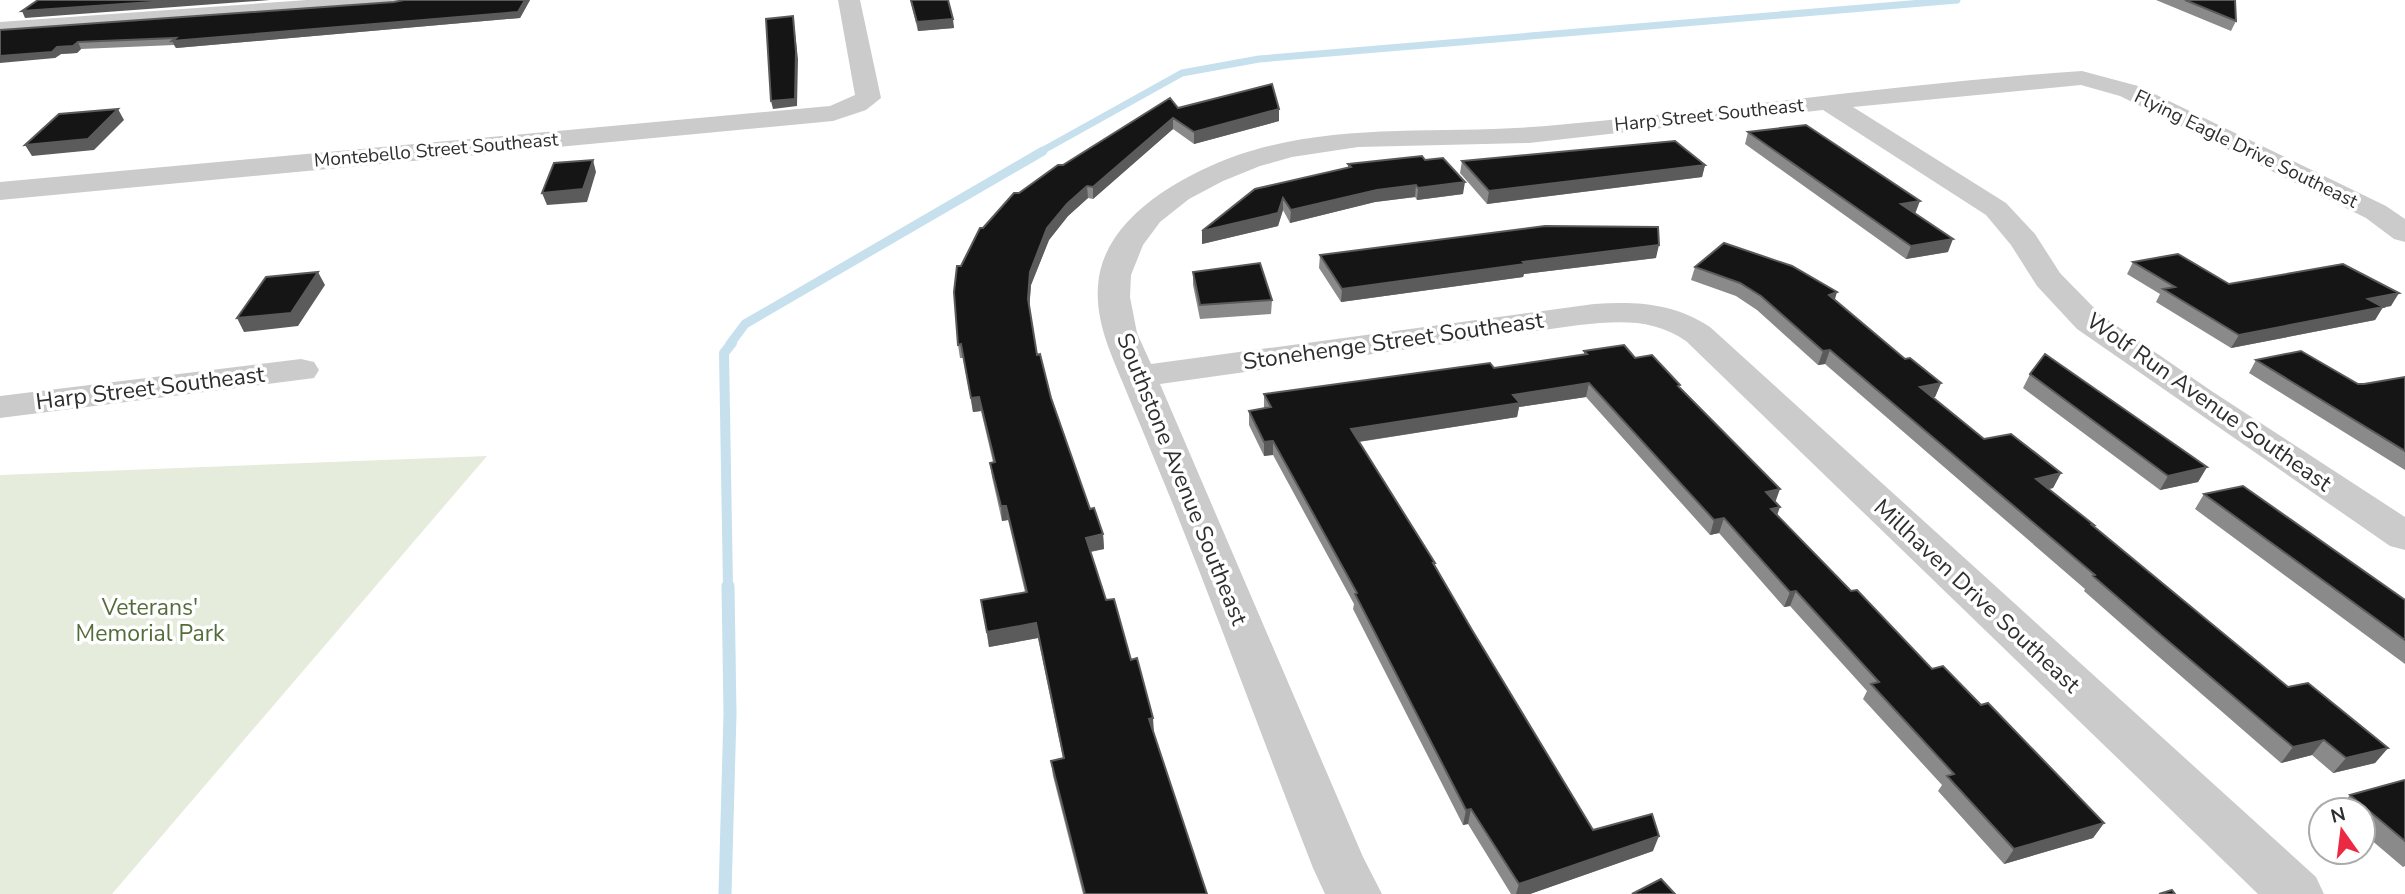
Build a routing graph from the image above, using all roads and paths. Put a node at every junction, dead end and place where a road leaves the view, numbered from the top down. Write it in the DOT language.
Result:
graph roads {
  1 [pos="396,0"];
  2 [pos="849,0"];
  3 [pos="0,29"];
  4 [pos="2082,78"];
  5 [pos="1828,102"];
  6 [pos="1336,141"];
  7 [pos="0,191"];
  8 [pos="2405,233"];
  9 [pos="1649,314"];
  10 [pos="301,369"];
  11 [pos="1138,376"];
  12 [pos="0,407"];
  13 [pos="2405,536"];
  14 [pos="1354,894"];
  15 [pos="2296,894"];
  1 -- 3 [label="street"];
  2 -- 7 [label="street, Montebello Street Southeast"];
  4 -- 5 [label="street, Harp Street Southeast"];
  4 -- 8 [label="street, Flying Eagle Drive Southeast"];
  5 -- 6 [label="street, Harp Street Southeast"];
  5 -- 13 [label="street, Wolf Run Avenue Southeast"];
  6 -- 11 [label="street, Southstone Avenue Southeast"];
  9 -- 11 [label="street, Stonehenge Street Southeast"];
  9 -- 15 [label="street, Millhaven Drive Southeast"];
  10 -- 12 [label="street, Harp Street Southeast"];
  11 -- 14 [label="street, Southstone Avenue Southeast"];
}
